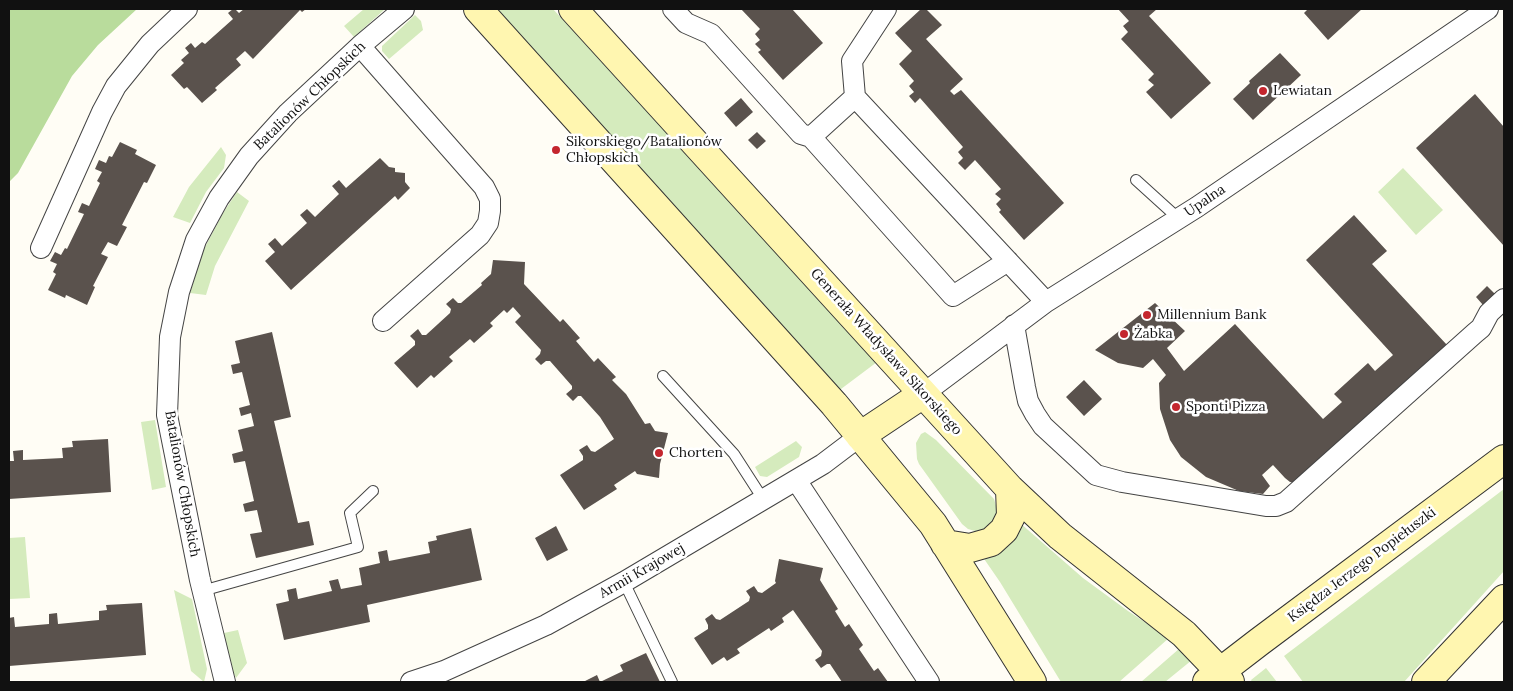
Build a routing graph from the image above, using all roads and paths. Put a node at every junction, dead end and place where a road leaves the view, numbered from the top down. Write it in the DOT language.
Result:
graph roads {
  1 [pos="187,9"];
  2 [pos="404,9"];
  3 [pos="478,9"];
  4 [pos="573,9"];
  5 [pos="674,9"];
  6 [pos="886,9"];
  7 [pos="1488,9"];
  8 [pos="360,46"];
  9 [pos="855,97"];
  10 [pos="811,137"];
  11 [pos="1136,180"];
  12 [pos="1179,219"];
  13 [pos="41,248"];
  14 [pos="1008,262"];
  15 [pos="1504,299"];
  16 [pos="1046,302"];
  17 [pos="383,321"];
  18 [pos="1014,325"];
  19 [pos="663,376"];
  20 [pos="924,394"];
  21 [pos="860,436"];
  22 [pos="1504,459"];
  23 [pos="796,480"];
  24 [pos="1010,489"];
  25 [pos="373,491"];
  26 [pos="763,499"];
  27 [pos="945,544"];
  28 [pos="624,582"];
  29 [pos="202,591"];
  30 [pos="1504,599"];
  31 [pos="1219,679"];
  32 [pos="225,682"];
  33 [pos="411,682"];
  34 [pos="672,682"];
  35 [pos="928,682"];
  36 [pos="1032,682"];
  37 [pos="1426,682"];
  1 -- 13 [label="street"];
  2 -- 8 [label="street, Batalionów Chłopskich"];
  3 -- 21 [label="main road"];
  4 -- 20 [label="main road, Generała Władysława Sikorskiego"];
  5 -- 10 [label="street"];
  6 -- 9 [label="street"];
  7 -- 12 [label="street, Upalna"];
  8 -- 17 [label="street"];
  8 -- 29 [label="street, Batalionów Chłopskich"];
  9 -- 10 [label="street"];
  9 -- 14 [label="street"];
  10 -- 14 [label="street"];
  11 -- 12 [label="lane"];
  12 -- 16 [label="street, Upalna"];
  14 -- 16 [label="street"];
  15 -- 18 [label="street"];
  16 -- 18 [label="street, Upalna"];
  18 -- 20 [label="street, Upalna"];
  19 -- 26 [label="lane"];
  20 -- 21 [label="main road"];
  20 -- 24 [label="main road, Generała Władysława Sikorskiego"];
  21 -- 23 [label="street, Armii Krajowej"];
  21 -- 27 [label="main road"];
  22 -- 31 [label="main road, Księdza Jerzego Popiełuszki"];
  23 -- 26 [label="street, Armii Krajowej"];
  23 -- 35 [label="street"];
  24 -- 27 [label="main road"];
  24 -- 31 [label="main road, Generała Władysława Sikorskiego"];
  25 -- 29 [label="lane"];
  26 -- 28 [label="street, Armii Krajowej"];
  27 -- 36 [label="main road"];
  28 -- 33 [label="street, Armii Krajowej"];
  28 -- 34 [label="lane"];
  29 -- 32 [label="street, Batalionów Chłopskich"];
  30 -- 37 [label="main road"];
}
